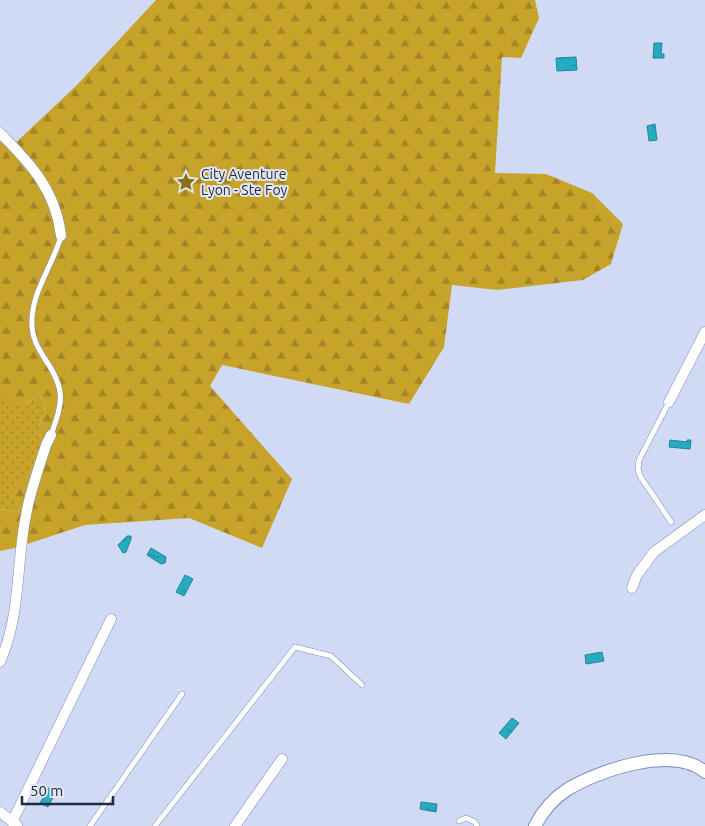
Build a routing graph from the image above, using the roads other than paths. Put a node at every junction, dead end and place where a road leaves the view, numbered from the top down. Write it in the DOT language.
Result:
graph roads {
  1 [pos="0,133"];
  2 [pos="61,236"];
  3 [pos="705,332"];
  4 [pos="669,402"];
  5 [pos="50,435"];
  6 [pos="705,515"];
  7 [pos="671,522"];
  8 [pos="632,588"];
  9 [pos="111,619"];
  10 [pos="0,662"];
  11 [pos="362,685"];
  12 [pos="182,694"];
  13 [pos="282,759"];
  14 [pos="705,772"];
  15 [pos="0,812"];
  16 [pos="459,821"];
  17 [pos="15,824"];
  18 [pos="90,826"];
  19 [pos="155,826"];
  20 [pos="236,826"];
  21 [pos="477,826"];
  22 [pos="535,826"];
  1 -- 2 [label="street"];
  2 -- 5 [label="lane"];
  3 -- 4 [label="street"];
  4 -- 7 [label="lane"];
  5 -- 10 [label="street"];
  6 -- 8 [label="street"];
  9 -- 17 [label="street"];
  11 -- 19 [label="lane"];
  12 -- 18 [label="lane"];
  13 -- 20 [label="street"];
  14 -- 22 [label="street"];
  15 -- 17 [label="street"];
  16 -- 21 [label="lane"];
}
